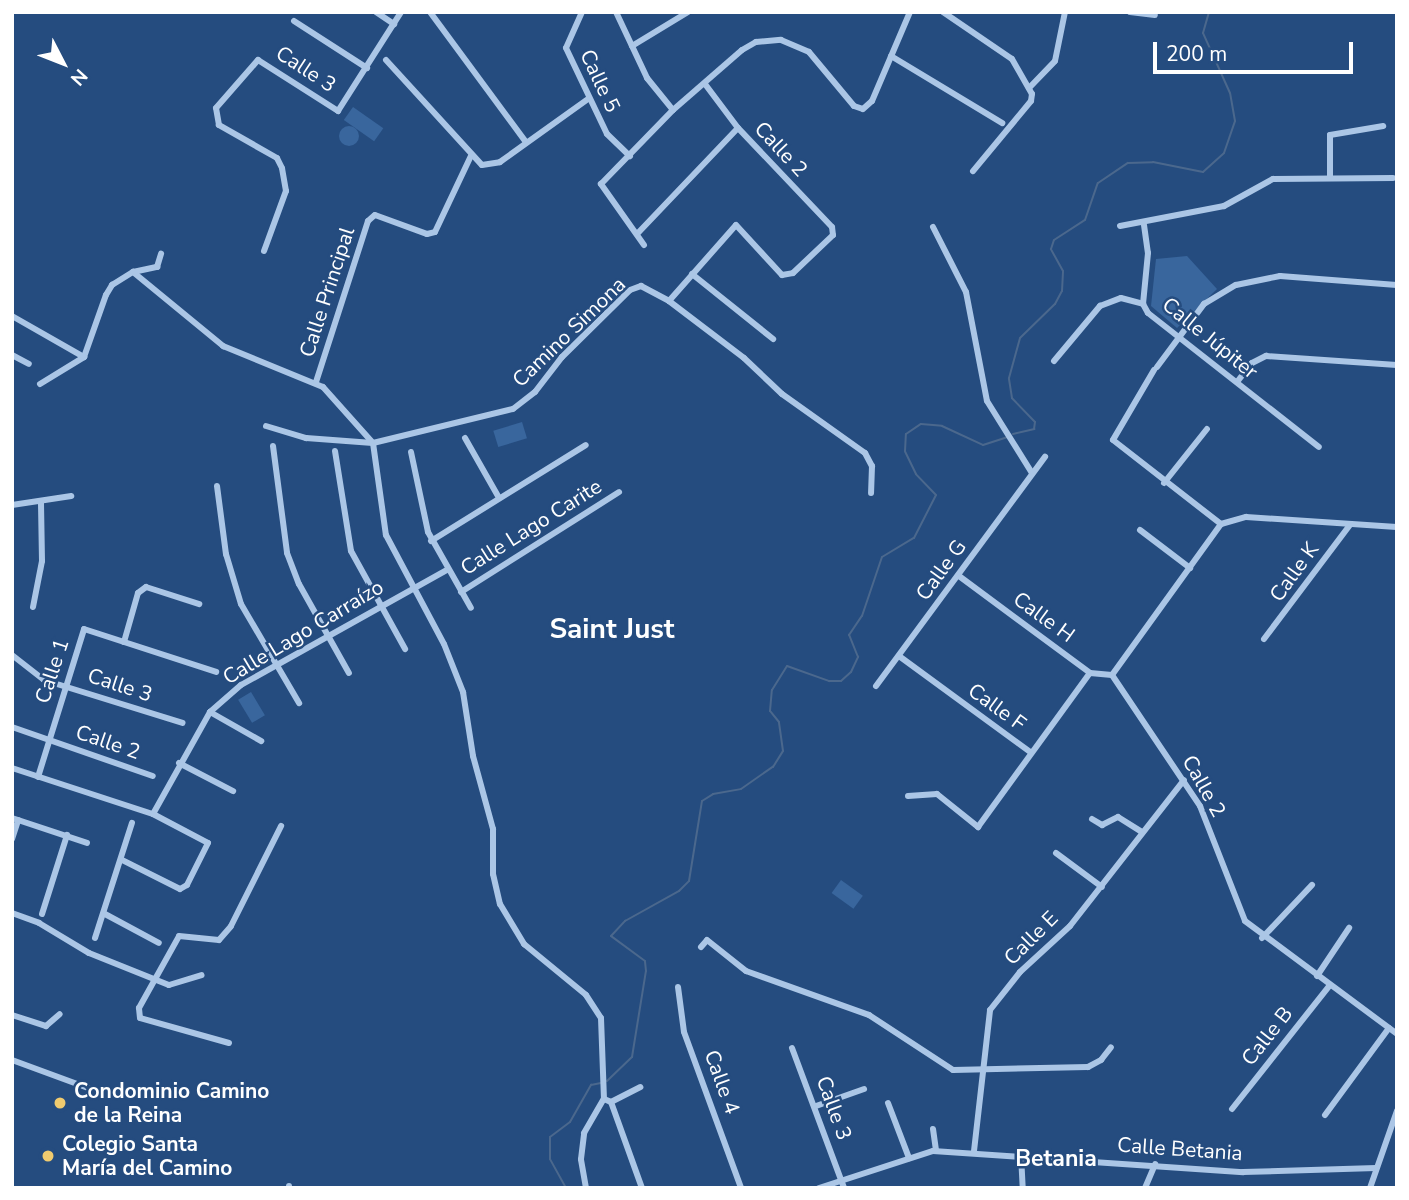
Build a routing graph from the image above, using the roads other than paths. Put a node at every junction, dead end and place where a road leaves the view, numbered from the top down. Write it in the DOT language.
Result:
graph roads {
  1 [pos="376,12"];
  2 [pos="401,12"];
  3 [pos="430,12"];
  4 [pos="582,12"];
  5 [pos="616,12"];
  6 [pos="688,12"];
  7 [pos="911,12"];
  8 [pos="943,12"];
  9 [pos="1065,12"];
  10 [pos="1130,12"];
  11 [pos="1155,15"];
  12 [pos="295,21"];
  13 [pos="394,24"];
  14 [pos="632,47"];
  15 [pos="891,56"];
  16 [pos="386,60"];
  17 [pos="367,68"];
  18 [pos="705,84"];
  19 [pos="1029,88"];
  20 [pos="588,99"];
  21 [pos="673,110"];
  22 [pos="1002,123"];
  23 [pos="1383,126"];
  24 [pos="738,128"];
  25 [pos="526,142"];
  26 [pos="471,156"];
  27 [pos="630,156"];
  28 [pos="973,171"];
  29 [pos="1330,178"];
  30 [pos="1393,178"];
  31 [pos="1144,225"];
  32 [pos="1120,226"];
  33 [pos="933,227"];
  34 [pos="637,234"];
  35 [pos="643,244"];
  36 [pos="264,251"];
  37 [pos="161,254"];
  38 [pos="133,272"];
  39 [pos="692,274"];
  40 [pos="1397,285"];
  41 [pos="669,301"];
  42 [pos="1143,304"];
  43 [pos="12,316"];
  44 [pos="1178,336"];
  45 [pos="774,339"];
  46 [pos="12,355"];
  47 [pos="84,357"];
  48 [pos="1055,361"];
  49 [pos="29,364"];
  50 [pos="1397,365"];
  51 [pos="316,382"];
  52 [pos="1237,382"];
  53 [pos="40,384"];
  54 [pos="266,426"];
  55 [pos="1207,429"];
  56 [pos="465,438"];
  57 [pos="373,443"];
  58 [pos="586,445"];
  59 [pos="273,446"];
  60 [pos="1319,447"];
  61 [pos="334,451"];
  62 [pos="411,452"];
  63 [pos="1045,457"];
  64 [pos="1032,473"];
  65 [pos="1164,483"];
  66 [pos="218,486"];
  67 [pos="619,492"];
  68 [pos="872,493"];
  69 [pos="71,496"];
  70 [pos="499,496"];
  71 [pos="41,501"];
  72 [pos="12,505"];
  73 [pos="1221,524"];
  74 [pos="1350,525"];
  75 [pos="1397,527"];
  76 [pos="1140,530"];
  77 [pos="432,541"];
  78 [pos="1189,568"];
  79 [pos="447,570"];
  80 [pos="959,576"];
  81 [pos="414,587"];
  82 [pos="461,592"];
  83 [pos="199,604"];
  84 [pos="379,605"];
  85 [pos="33,607"];
  86 [pos="471,608"];
  87 [pos="328,635"];
  88 [pos="1264,639"];
  89 [pos="124,642"];
  90 [pos="405,649"];
  91 [pos="12,655"];
  92 [pos="899,656"];
  93 [pos="276,665"];
  94 [pos="216,672"];
  95 [pos="349,673"];
  96 [pos="1090,673"];
  97 [pos="1112,675"];
  98 [pos="65,685"];
  99 [pos="876,686"];
  100 [pos="299,703"];
  101 [pos="210,712"];
  102 [pos="183,723"];
  103 [pos="12,727"];
  104 [pos="49,741"];
  105 [pos="261,741"];
  106 [pos="1030,752"];
  107 [pos="179,763"];
  108 [pos="12,768"];
  109 [pos="152,776"];
  110 [pos="38,777"];
  111 [pos="1184,780"];
  112 [pos="233,791"];
  113 [pos="908,796"];
  114 [pos="153,814"];
  115 [pos="15,819"];
  116 [pos="1092,819"];
  117 [pos="132,823"];
  118 [pos="281,826"];
  119 [pos="1142,832"];
  120 [pos="67,835"];
  121 [pos="12,839"];
  122 [pos="87,843"];
  123 [pos="1056,853"];
  124 [pos="122,860"];
  125 [pos="1312,886"];
  126 [pos="1102,887"];
  127 [pos="12,913"];
  128 [pos="105,914"];
  129 [pos="42,915"];
  130 [pos="1349,928"];
  131 [pos="95,938"];
  132 [pos="1262,938"];
  133 [pos="159,943"];
  134 [pos="701,947"];
  135 [pos="201,975"];
  136 [pos="1317,976"];
  137 [pos="158,978"];
  138 [pos="1329,986"];
  139 [pos="678,987"];
  140 [pos="60,1014"];
  141 [pos="12,1015"];
  142 [pos="1389,1028"];
  143 [pos="1397,1034"];
  144 [pos="229,1043"];
  145 [pos="1111,1047"];
  146 [pos="792,1048"];
  147 [pos="12,1060"];
  148 [pos="984,1071"];
  149 [pos="640,1087"];
  150 [pos="91,1088"];
  151 [pos="864,1089"];
  152 [pos="608,1101"];
  153 [pos="888,1103"];
  154 [pos="816,1106"];
  155 [pos="1232,1109"];
  156 [pos="1397,1111"];
  157 [pos="1325,1115"];
  158 [pos="933,1129"];
  159 [pos="936,1151"];
  160 [pos="974,1151"];
  161 [pos="1021,1156"];
  162 [pos="909,1158"];
  163 [pos="1155,1164"];
  164 [pos="1376,1168"];
  165 [pos="840,1180"];
  166 [pos="586,1188"];
  167 [pos="642,1188"];
  168 [pos="741,1188"];
  169 [pos="819,1188"];
  170 [pos="845,1188"];
  171 [pos="1023,1188"];
  172 [pos="1145,1188"];
  173 [pos="1370,1188"];
  1 -- 13 [label="street"];
  2 -- 13 [label="street, Calle 3"];
  3 -- 25 [label="street"];
  4 -- 20 [label="street, Calle 5"];
  5 -- 14 [label="street"];
  6 -- 14 [label="street"];
  7 -- 15 [label="street"];
  8 -- 19 [label="street"];
  9 -- 19 [label="street"];
  10 -- 11 [label="street"];
  12 -- 17 [label="street"];
  13 -- 17 [label="street, Calle 3"];
  14 -- 21 [label="street"];
  15 -- 18 [label="street"];
  15 -- 22 [label="street"];
  16 -- 26 [label="street"];
  17 -- 36 [label="street, Calle 3"];
  18 -- 21 [label="street"];
  18 -- 24 [label="street, Calle 2"];
  19 -- 28 [label="street"];
  20 -- 25 [label="street"];
  20 -- 27 [label="street, Calle 5"];
  21 -- 27 [label="street"];
  23 -- 29 [label="street"];
  24 -- 34 [label="street"];
  24 -- 39 [label="street, Calle 2"];
  25 -- 26 [label="street"];
  26 -- 51 [label="street, Calle Principal"];
  27 -- 34 [label="street"];
  29 -- 30 [label="street"];
  29 -- 31 [label="street"];
  31 -- 32 [label="street"];
  31 -- 42 [label="street, Calle Júpiter"];
  33 -- 64 [label="street"];
  34 -- 35 [label="street"];
  37 -- 38 [label="street"];
  38 -- 47 [label="street"];
  38 -- 51 [label="street"];
  39 -- 41 [label="street"];
  39 -- 45 [label="street"];
  40 -- 44 [label="street"];
  41 -- 57 [label="street, Camino Simona"];
  41 -- 68 [label="street, Camino Simona"];
  42 -- 44 [label="street, Calle Júpiter"];
  42 -- 48 [label="street"];
  43 -- 47 [label="street"];
  44 -- 52 [label="street, Calle Júpiter"];
  44 -- 65 [label="street"];
  46 -- 49 [label="street"];
  47 -- 53 [label="street"];
  50 -- 52 [label="street"];
  51 -- 57 [label="street"];
  52 -- 60 [label="street, Calle Júpiter"];
  54 -- 57 [label="street, Camino Simona"];
  55 -- 65 [label="street"];
  56 -- 70 [label="street"];
  57 -- 81 [label="street"];
  58 -- 70 [label="street"];
  59 -- 87 [label="street"];
  61 -- 84 [label="street"];
  62 -- 77 [label="street"];
  63 -- 64 [label="street, Calle G"];
  64 -- 80 [label="street, Calle G"];
  65 -- 73 [label="street"];
  66 -- 93 [label="street"];
  67 -- 82 [label="street, Calle Lago Carite"];
  69 -- 71 [label="street"];
  70 -- 77 [label="street"];
  71 -- 72 [label="street"];
  71 -- 85 [label="street"];
  73 -- 74 [label="street"];
  73 -- 78 [label="street"];
  74 -- 75 [label="street"];
  74 -- 88 [label="street, Calle K"];
  76 -- 78 [label="street"];
  77 -- 79 [label="street"];
  78 -- 97 [label="street"];
  79 -- 81 [label="street, Calle Lago Carraízo"];
  79 -- 82 [label="street"];
  80 -- 92 [label="street, Calle G"];
  80 -- 96 [label="street, Calle H"];
  81 -- 84 [label="street, Calle Lago Carraízo"];
  81 -- 152 [label="street"];
  82 -- 86 [label="street"];
  83 -- 89 [label="street"];
  84 -- 87 [label="street, Calle Lago Carraízo"];
  84 -- 90 [label="street"];
  87 -- 93 [label="street, Calle Lago Carraízo"];
  87 -- 95 [label="street"];
  89 -- 94 [label="street, Calle 1"];
  89 -- 98 [label="street, Calle 1"];
  91 -- 98 [label="street, Calle 3"];
  92 -- 99 [label="street, Calle G"];
  92 -- 106 [label="street, Calle F"];
  93 -- 100 [label="street"];
  93 -- 101 [label="street, Calle Lago Carraízo"];
  96 -- 97 [label="street"];
  96 -- 106 [label="street, Calle F"];
  97 -- 111 [label="street, Calle 2"];
  98 -- 102 [label="street, Calle 3"];
  98 -- 104 [label="street, Calle 1"];
  101 -- 105 [label="street"];
  101 -- 107 [label="street, Calle Lago Carraízo"];
  103 -- 104 [label="street, Calle 2"];
  104 -- 109 [label="street, Calle 2"];
  104 -- 110 [label="street, Calle 1"];
  106 -- 113 [label="street"];
  107 -- 112 [label="street"];
  107 -- 114 [label="street, Calle Lago Carraízo"];
  108 -- 110 [label="street"];
  110 -- 114 [label="street"];
  111 -- 119 [label="street, Calle E"];
  111 -- 132 [label="street, Calle 2"];
  114 -- 124 [label="street"];
  115 -- 120 [label="street"];
  115 -- 121 [label="street"];
  116 -- 119 [label="street"];
  117 -- 124 [label="street"];
  118 -- 137 [label="street"];
  119 -- 126 [label="street, Calle E"];
  120 -- 122 [label="street"];
  120 -- 129 [label="street"];
  123 -- 126 [label="street"];
  124 -- 128 [label="street"];
  125 -- 132 [label="street"];
  126 -- 148 [label="street, Calle E"];
  127 -- 137 [label="street"];
  128 -- 131 [label="street"];
  128 -- 133 [label="street"];
  130 -- 136 [label="street"];
  132 -- 136 [label="street, Calle 2"];
  134 -- 148 [label="street"];
  135 -- 137 [label="street"];
  136 -- 138 [label="street, Calle 2"];
  137 -- 144 [label="street"];
  138 -- 142 [label="street, Calle 2"];
  138 -- 155 [label="street, Calle B"];
  139 -- 168 [label="street, Calle 4"];
  140 -- 141 [label="street"];
  142 -- 143 [label="street, Calle 2"];
  142 -- 157 [label="street"];
  145 -- 148 [label="street"];
  146 -- 154 [label="street, Calle 3"];
  147 -- 150 [label="street"];
  148 -- 160 [label="street, Calle E"];
  149 -- 152 [label="street"];
  151 -- 154 [label="street"];
  152 -- 166 [label="street"];
  152 -- 167 [label="street"];
  153 -- 162 [label="street"];
  154 -- 165 [label="street, Calle 3"];
  156 -- 164 [label="street"];
  158 -- 159 [label="street"];
  159 -- 160 [label="street, Calle Betania"];
  159 -- 162 [label="street, Calle Betania"];
  160 -- 161 [label="street, Calle Betania"];
  161 -- 163 [label="street, Calle Betania"];
  161 -- 171 [label="street"];
  162 -- 165 [label="street, Calle Betania"];
  163 -- 164 [label="street, Calle Betania"];
  163 -- 172 [label="street"];
  164 -- 173 [label="street"];
  165 -- 169 [label="street, Calle Betania"];
  165 -- 170 [label="street, Calle 3"];
}
